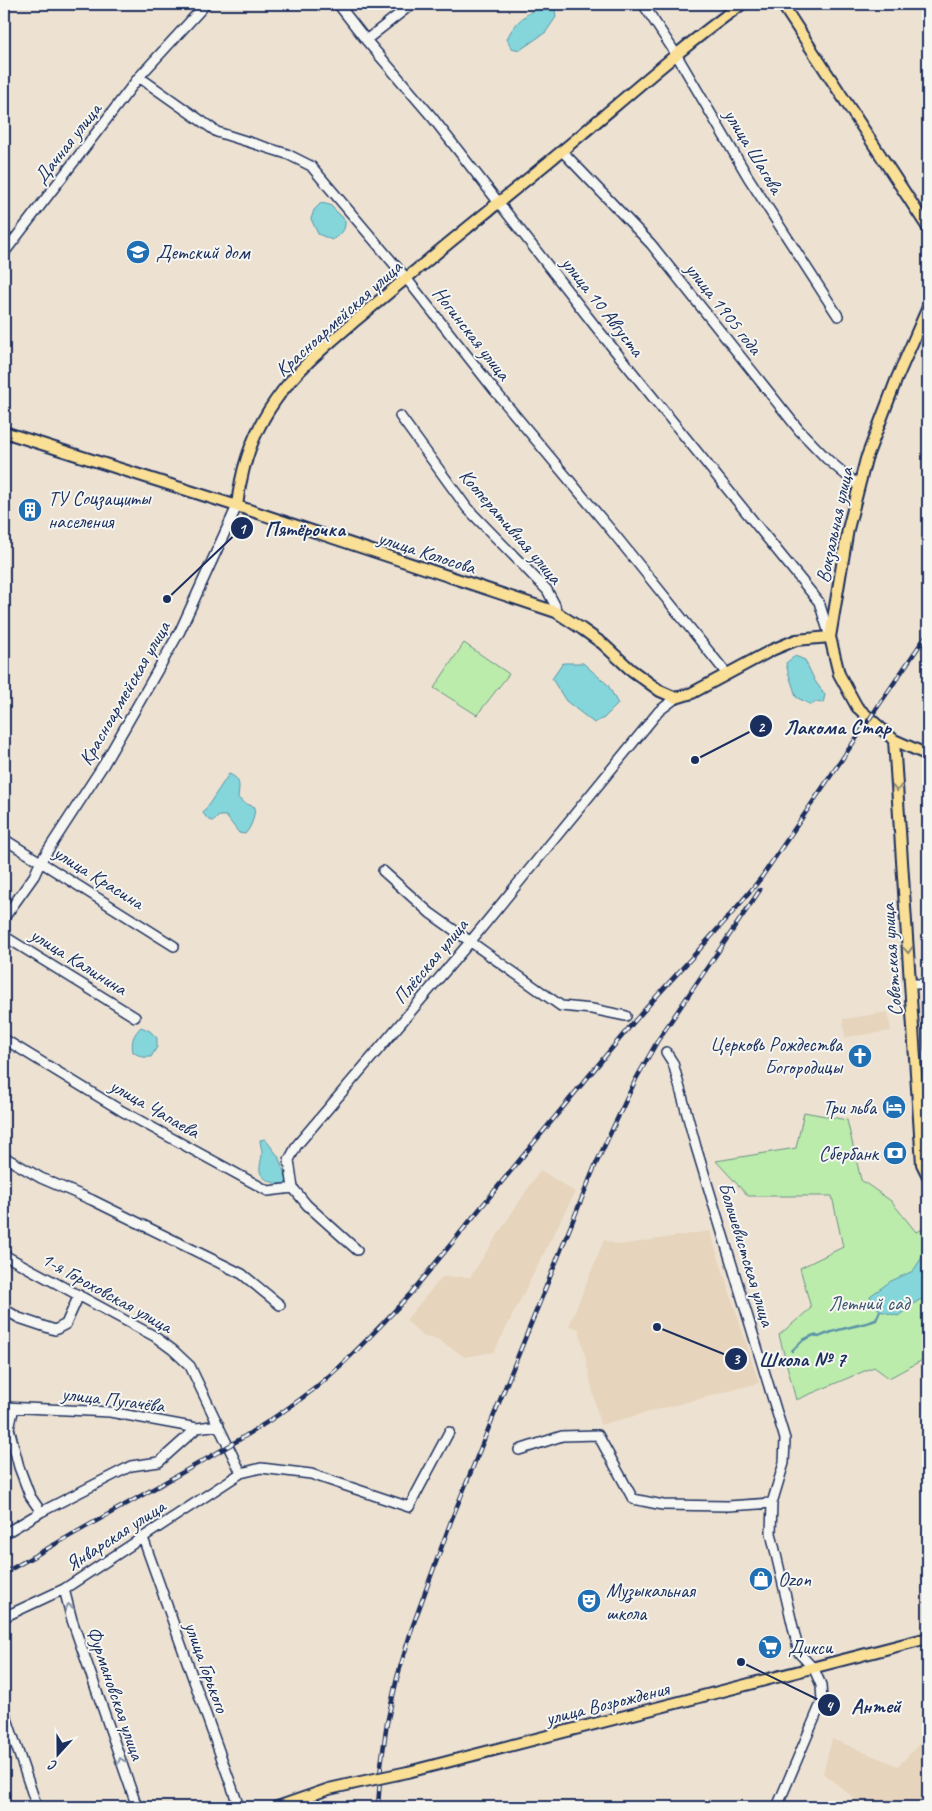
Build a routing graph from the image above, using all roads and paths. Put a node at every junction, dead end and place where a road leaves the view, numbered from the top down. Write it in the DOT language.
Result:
graph roads {
  1 [pos="206,4"];
  2 [pos="338,4"];
  3 [pos="412,4"];
  4 [pos="643,4"];
  5 [pos="742,4"];
  6 [pos="782,4"];
  7 [pos="366,40"];
  8 [pos="676,54"];
  9 [pos="139,77"];
  10 [pos="562,151"];
  11 [pos="499,202"];
  12 [pos="928,228"];
  13 [pos="4,253"];
  14 [pos="406,278"];
  15 [pos="928,307"];
  16 [pos="838,316"];
  17 [pos="400,416"];
  18 [pos="4,432"];
  19 [pos="859,486"];
  20 [pos="237,506"];
  21 [pos="556,612"];
  22 [pos="830,637"];
  23 [pos="727,674"];
  24 [pos="676,698"];
  25 [pos="894,740"];
  26 [pos="928,755"];
  27 [pos="4,840"];
  28 [pos="41,861"];
  29 [pos="383,871"];
  30 [pos="4,918"];
  31 [pos="4,936"];
  32 [pos="470,942"];
  33 [pos="174,946"];
  34 [pos="911,984"];
  35 [pos="928,984"];
  36 [pos="626,1016"];
  37 [pos="135,1017"];
  38 [pos="4,1039"];
  39 [pos="666,1052"];
  40 [pos="4,1157"];
  41 [pos="928,1176"];
  42 [pos="294,1188"];
  43 [pos="358,1250"];
  44 [pos="4,1255"];
  45 [pos="79,1295"];
  46 [pos="280,1305"];
  47 [pos="4,1309"];
  48 [pos="4,1407"];
  49 [pos="14,1408"];
  50 [pos="219,1425"];
  51 [pos="197,1428"];
  52 [pos="449,1432"];
  53 [pos="519,1450"];
  54 [pos="241,1474"];
  55 [pos="772,1503"];
  56 [pos="41,1512"];
  57 [pos="4,1534"];
  58 [pos="143,1538"];
  59 [pos="64,1589"];
  60 [pos="4,1617"];
  61 [pos="928,1638"];
  62 [pos="814,1669"];
  63 [pos="4,1710"];
  64 [pos="37,1807"];
  65 [pos="137,1807"];
  66 [pos="239,1807"];
  67 [pos="277,1807"];
  68 [pos="777,1807"];
  1 -- 9 [label="street, Дачная улица"];
  2 -- 7 [label="street, улица 10 Августа"];
  3 -- 7 [label="street"];
  4 -- 8 [label="street, улица Шагова"];
  5 -- 8 [label="main road, Красноармейская улица"];
  6 -- 12 [label="main road"];
  7 -- 11 [label="street, улица 10 Августа"];
  8 -- 10 [label="main road, Красноармейская улица"];
  8 -- 16 [label="street, улица Шагова"];
  9 -- 13 [label="street, Дачная улица"];
  9 -- 14 [label="street, Ногинская улица"];
  10 -- 11 [label="main road, Красноармейская улица"];
  10 -- 19 [label="street, улица 1905 года"];
  11 -- 14 [label="main road, Красноармейская улица"];
  11 -- 22 [label="street, улица 10 Августа"];
  14 -- 20 [label="main road, Красноармейская улица"];
  14 -- 23 [label="street, Ногинская улица"];
  15 -- 19 [label="main road, Вокзальная улица"];
  17 -- 21 [label="street, Кооперативная улица"];
  18 -- 20 [label="main road, улица Колосова"];
  19 -- 22 [label="main road, Вокзальная улица"];
  20 -- 21 [label="main road, улица Колосова"];
  20 -- 28 [label="street, Красноармейская улица"];
  21 -- 24 [label="main road, улица Колосова"];
  22 -- 23 [label="main road"];
  22 -- 25 [label="main road, Вокзальная улица"];
  23 -- 24 [label="main road"];
  24 -- 32 [label="street, Плёсская улица"];
  25 -- 26 [label="main road, Вокзальная улица"];
  25 -- 34 [label="main road, Советская улица, one-way"];
  27 -- 28 [label="street, улица Красина"];
  28 -- 30 [label="street, Красноармейская улица"];
  28 -- 33 [label="street, улица Красина"];
  29 -- 32 [label="street"];
  31 -- 37 [label="street, улица Калинина"];
  32 -- 36 [label="street"];
  32 -- 42 [label="street, Плёсская улица"];
  34 -- 35 [label="street"];
  34 -- 41 [label="main road, Советская улица"];
  38 -- 42 [label="street, улица Чапаева"];
  39 -- 55 [label="street, Большевистская улица"];
  40 -- 46 [label="street"];
  42 -- 43 [label="street, Плёсская улица"];
  44 -- 45 [label="street, 1-я Гороховская улица"];
  45 -- 47 [label="street"];
  45 -- 50 [label="street, 1-я Гороховская улица"];
  48 -- 49 [label="street, улица Пугачёва"];
  49 -- 51 [label="street, улица Пугачёва"];
  49 -- 56 [label="street"];
  50 -- 51 [label="street, улица Пугачёва"];
  50 -- 54 [label="street, 1-я Гороховская улица"];
  51 -- 56 [label="street"];
  52 -- 54 [label="street"];
  53 -- 55 [label="street"];
  54 -- 58 [label="street, Январская улица"];
  55 -- 62 [label="street, Большевистская улица"];
  56 -- 57 [label="street"];
  58 -- 59 [label="street, Январская улица"];
  58 -- 66 [label="street, улица Горького"];
  59 -- 60 [label="street, Январская улица"];
  65 -- 59 [label="street, Фурмановская улица, one-way"];
  61 -- 62 [label="main road, улица Возрождения"];
  62 -- 67 [label="main road, улица Возрождения, bridge"];
  62 -- 68 [label="street"];
  63 -- 64 [label="street"];
}
